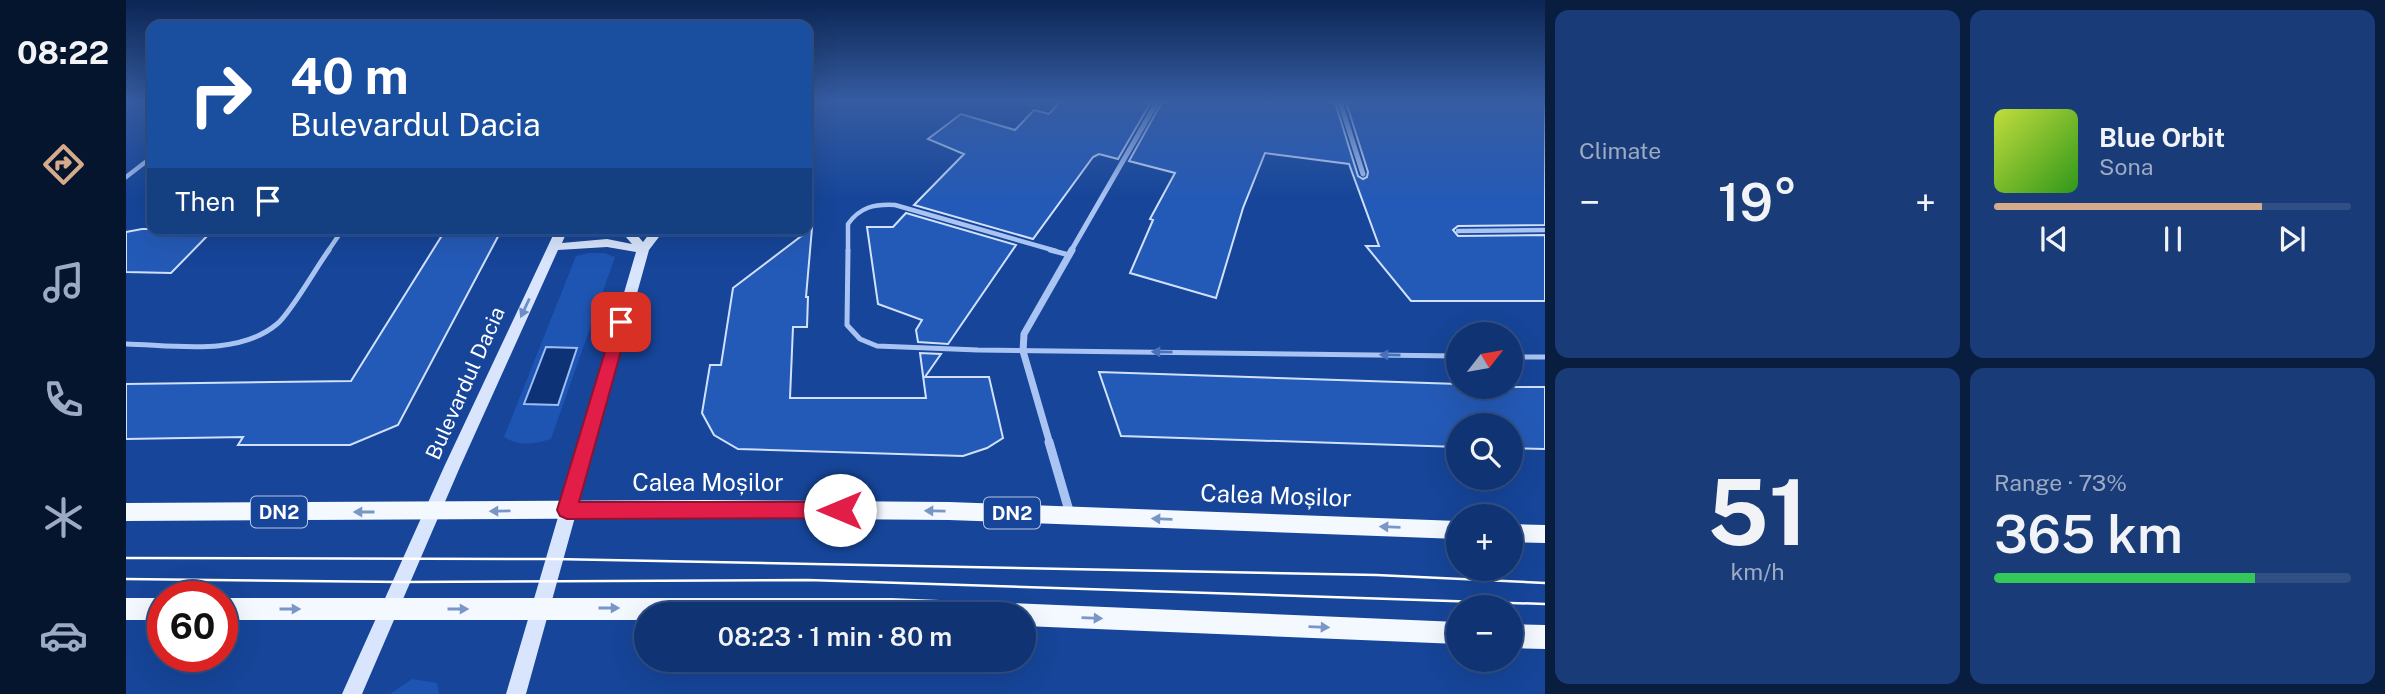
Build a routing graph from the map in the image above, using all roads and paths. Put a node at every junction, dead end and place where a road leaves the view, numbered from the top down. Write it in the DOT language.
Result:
graph roads {
  1 [pos="1138,134"];
  2 [pos="1350,134"];
  3 [pos="147,161"];
  4 [pos="1363,174"];
  5 [pos="126,177"];
  6 [pos="1545,230"];
  7 [pos="1458,231"];
  8 [pos="339,235"];
  9 [pos="559,235"];
  10 [pos="630,235"];
  11 [pos="654,235"];
  12 [pos="554,247"];
  13 [pos="643,250"];
  14 [pos="1069,255"];
  15 [pos="126,344"];
  16 [pos="1023,351"];
  17 [pos="1446,356"];
  18 [pos="1523,357"];
  19 [pos="1545,358"];
  20 [pos="567,510"];
  21 [pos="126,512"];
  22 [pos="432,512"];
  23 [pos="1070,515"];
  24 [pos="1446,530"];
  25 [pos="1523,533"];
  26 [pos="1545,534"];
  27 [pos="540,608"];
  28 [pos="634,608"];
  29 [pos="126,609"];
  30 [pos="147,609"];
  31 [pos="238,609"];
  32 [pos="390,609"];
  33 [pos="1036,616"];
  34 [pos="1446,633"];
  35 [pos="1523,636"];
  36 [pos="1545,637"];
  37 [pos="352,694"];
  38 [pos="516,694"];
  1 -- 14 [label="street"];
  2 -- 4 [label="street"];
  3 -- 5 [label="lane"];
  6 -- 7 [label="lane"];
  8 -- 15 [label="lane"];
  9 -- 12 [label="main road, Bulevardul Dacia"];
  10 -- 13 [label="main road"];
  11 -- 13 [label="main road"];
  12 -- 13 [label="main road"];
  12 -- 22 [label="main road, Bulevardul Dacia, one-way"];
  13 -- 20 [label="main road"];
  14 -- 16 [label="street"];
  14 -- 16 [label="lane"];
  17 -- 16 [label="lane, one-way"];
  16 -- 23 [label="street"];
  18 -- 19 [label="lane"];
  20 -- 22 [label="main road, Calea Moșilor / DN2, one-way"];
  23 -- 20 [label="main road, Calea Moșilor / DN2, one-way"];
  20 -- 27 [label="main road"];
  22 -- 21 [label="main road, Calea Moșilor / DN2, one-way"];
  22 -- 32 [label="main road, Bulevardul Dacia"];
  24 -- 23 [label="main road, Calea Moșilor / DN2, one-way"];
  25 -- 26 [label="main road"];
  27 -- 28 [label="main road, one-way"];
  32 -- 27 [label="main road, one-way"];
  27 -- 38 [label="main road"];
  29 -- 30 [label="main road"];
  31 -- 32 [label="main road, one-way"];
  32 -- 37 [label="main road, Bulevardul Dacia"];
  33 -- 34 [label="main road, one-way"];
  35 -- 36 [label="main road"];
}
